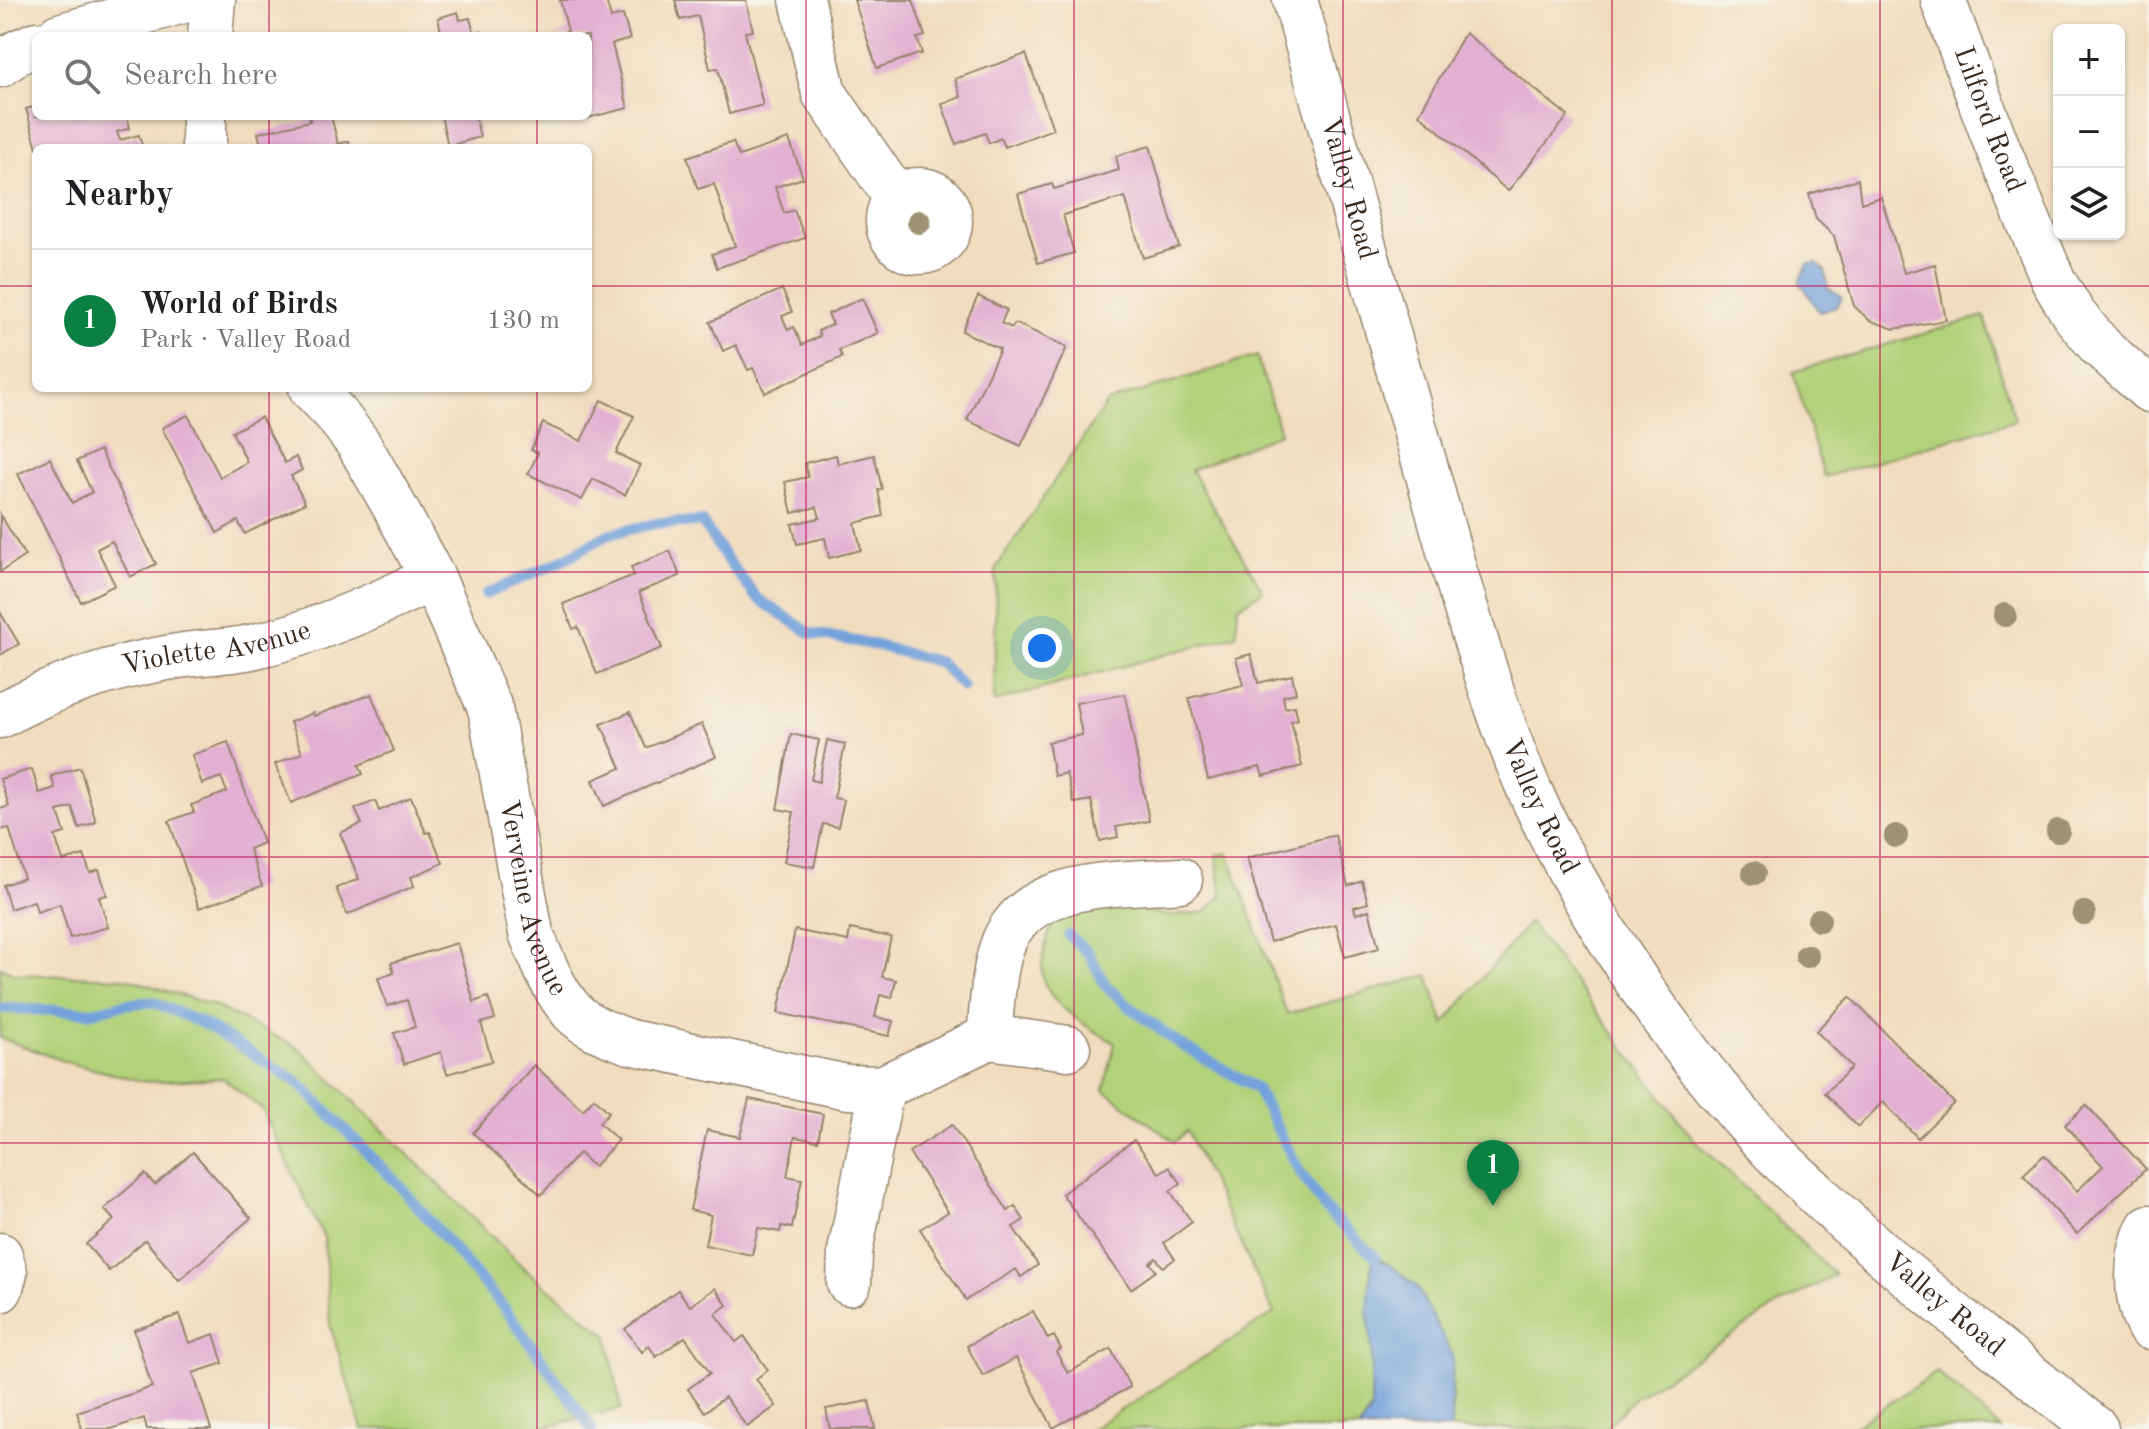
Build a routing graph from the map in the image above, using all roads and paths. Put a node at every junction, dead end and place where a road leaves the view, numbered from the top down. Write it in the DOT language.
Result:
graph roads {
  1 [pos="187,0"];
  2 [pos="213,0"];
  3 [pos="802,0"];
  4 [pos="1295,0"];
  5 [pos="1943,0"];
  6 [pos="73,32"];
  7 [pos="210,32"];
  8 [pos="32,46"];
  9 [pos="0,65"];
  10 [pos="204,120"];
  11 [pos="204,144"];
  12 [pos="897,199"];
  13 [pos="2149,390"];
  14 [pos="315,392"];
  15 [pos="433,578"];
  16 [pos="0,716"];
  17 [pos="1180,880"];
  18 [pos="989,1037"];
  19 [pos="1068,1048"];
  20 [pos="882,1088"];
  21 [pos="2149,1227"];
  22 [pos="0,1255"];
  23 [pos="849,1283"];
  24 [pos="0,1290"];
  25 [pos="2149,1327"];
  26 [pos="2096,1429"];
  1 -- 6 [label="street"];
  2 -- 7 [label="street"];
  3 -- 12 [label="street"];
  4 -- 26 [label="street, Valley Road"];
  5 -- 13 [label="street, Lilford Road"];
  8 -- 9 [label="street"];
  10 -- 11 [label="street"];
  14 -- 15 [label="street, Verveine Avenue"];
  15 -- 16 [label="street, Violette Avenue"];
  15 -- 20 [label="street, Verveine Avenue"];
  17 -- 18 [label="street"];
  18 -- 19 [label="street"];
  18 -- 20 [label="street, Verveine Avenue"];
  20 -- 23 [label="street"];
  21 -- 25 [label="street"];
  22 -- 24 [label="street"];
}
